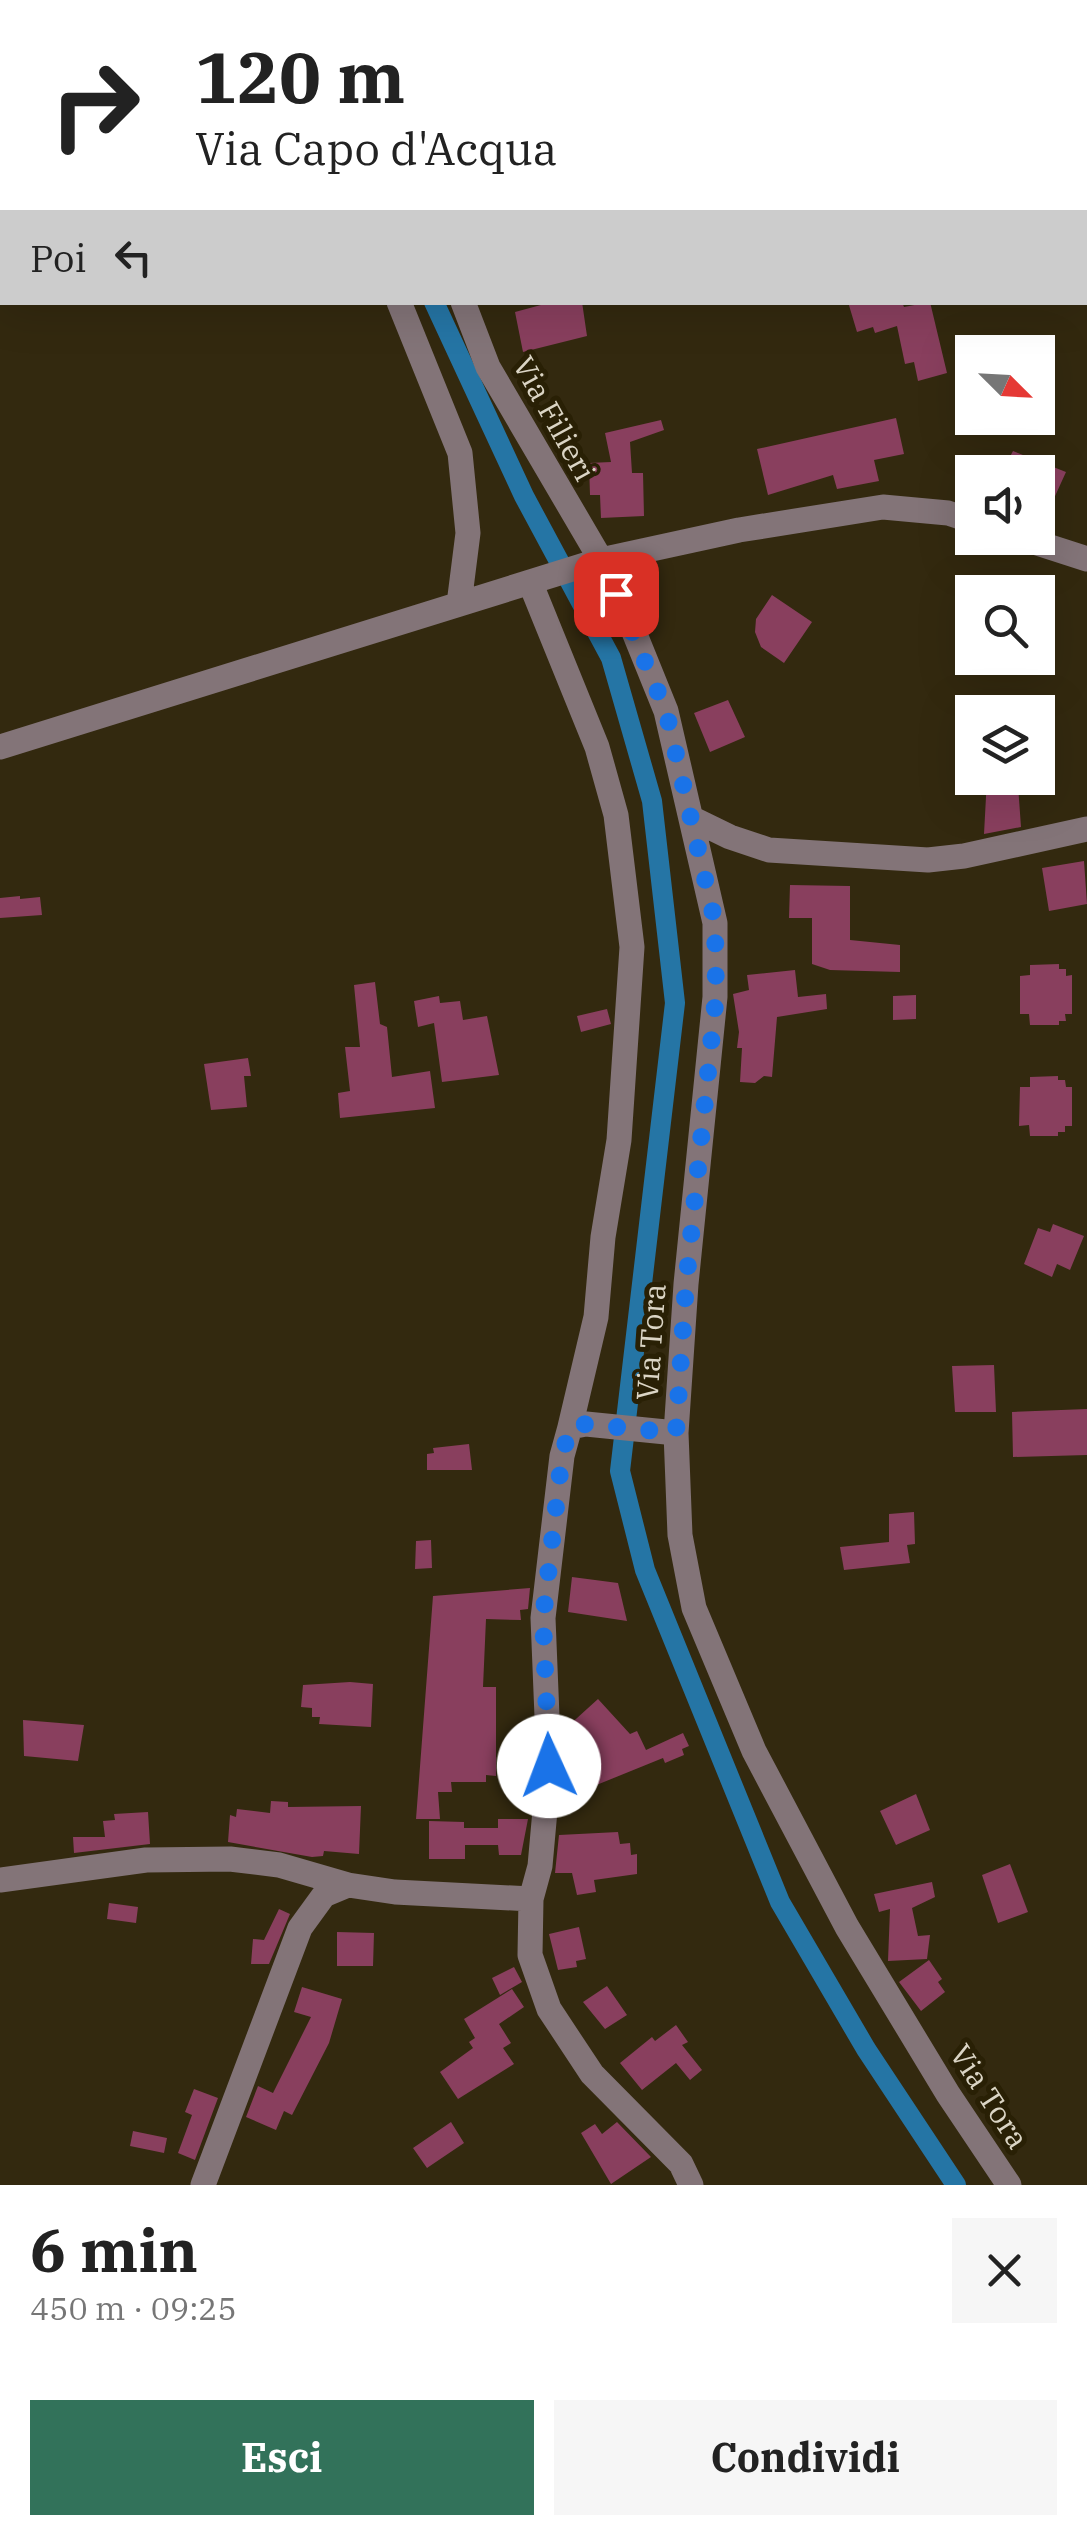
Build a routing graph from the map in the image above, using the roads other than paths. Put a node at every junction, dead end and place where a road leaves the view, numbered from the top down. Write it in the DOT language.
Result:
graph roads {
  1 [pos="400,305"];
  2 [pos="464,305"];
  3 [pos="955,515"];
  4 [pos="1055,549"];
  5 [pos="1087,559"];
  6 [pos="592,563"];
  7 [pos="536,580"];
  8 [pos="459,604"];
  9 [pos="0,747"];
  10 [pos="693,819"];
  11 [pos="1087,829"];
  12 [pos="578,1426"];
  13 [pos="671,1433"];
  14 [pos="0,1880"];
  15 [pos="348,1886"];
  16 [pos="531,1899"];
  17 [pos="202,2185"];
  18 [pos="690,2185"];
  19 [pos="1009,2185"];
  1 -- 8 [label="street"];
  2 -- 6 [label="street, Via Filieri"];
  3 -- 6 [label="street"];
  4 -- 5 [label="street"];
  6 -- 7 [label="street"];
  6 -- 10 [label="street, Via Tora"];
  7 -- 8 [label="street"];
  7 -- 12 [label="street"];
  8 -- 9 [label="street"];
  10 -- 11 [label="street"];
  10 -- 13 [label="street, Via Tora"];
  12 -- 13 [label="street"];
  12 -- 16 [label="street"];
  13 -- 19 [label="street, Via Tora"];
  14 -- 15 [label="street"];
  15 -- 16 [label="street"];
  15 -- 17 [label="street"];
  16 -- 18 [label="street"];
}
